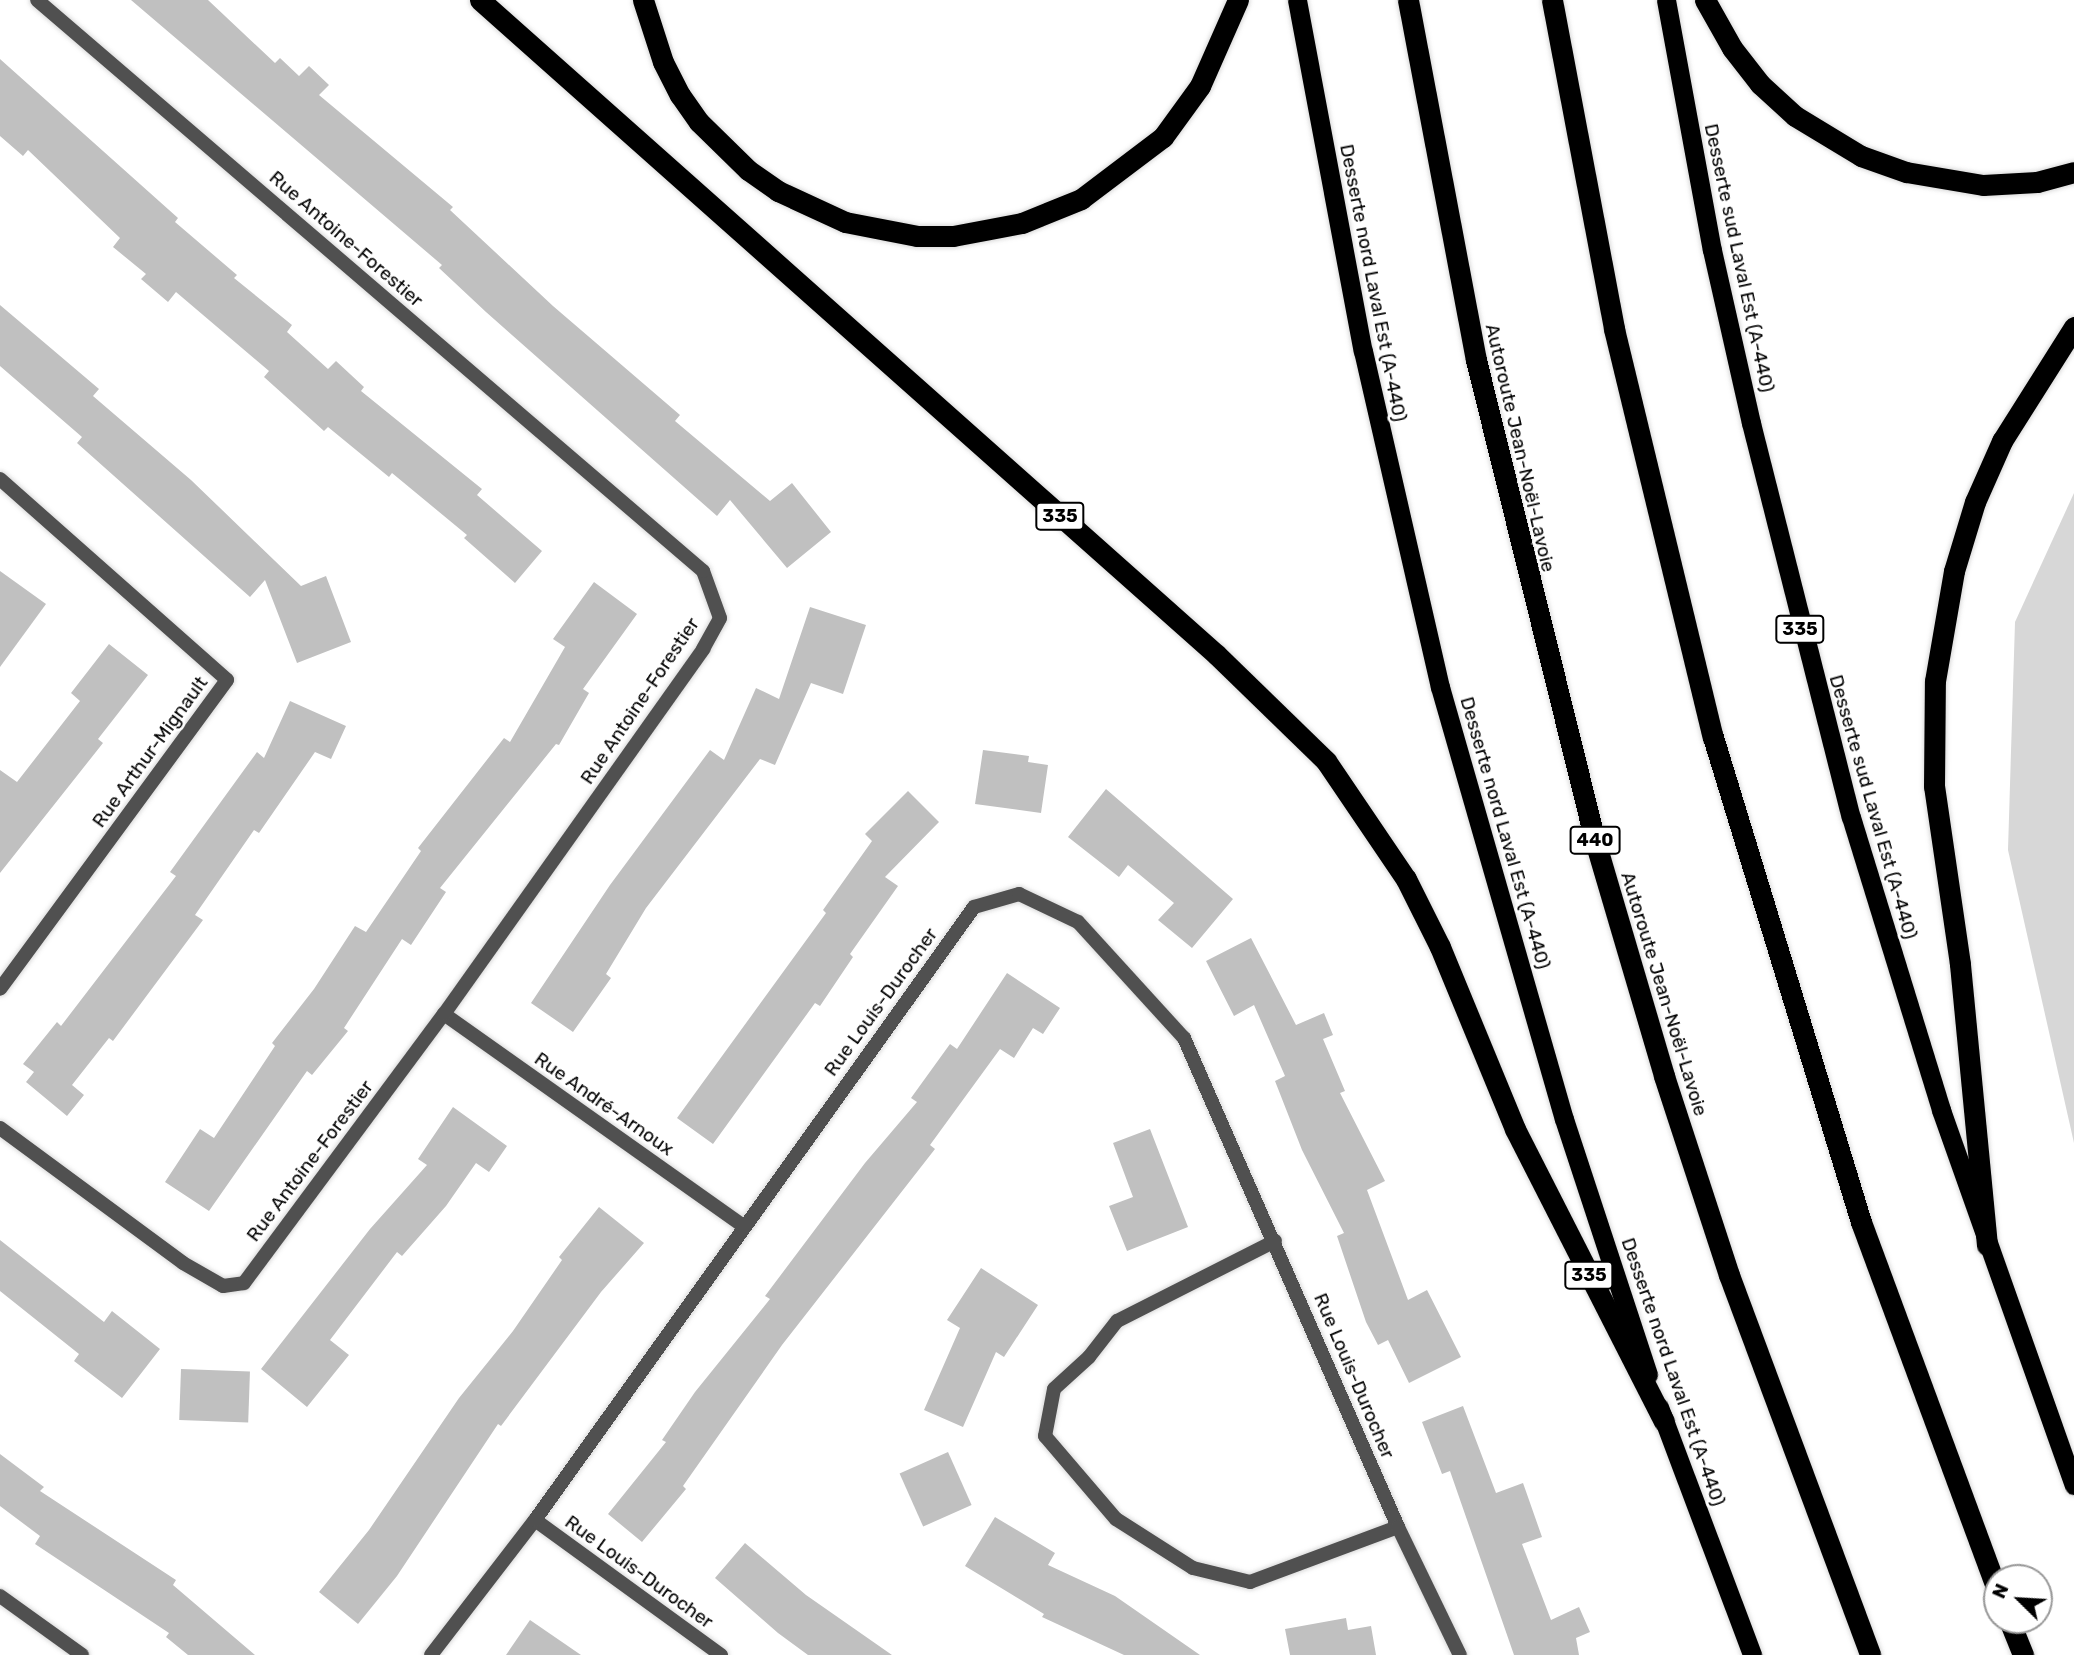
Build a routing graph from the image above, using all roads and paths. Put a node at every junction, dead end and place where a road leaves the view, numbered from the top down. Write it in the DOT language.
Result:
graph roads {
  1 [pos="37,0"];
  2 [pos="480,0"];
  3 [pos="643,0"];
  4 [pos="1238,0"];
  5 [pos="1297,0"];
  6 [pos="1408,0"];
  7 [pos="1552,0"];
  8 [pos="1666,0"];
  9 [pos="1705,0"];
  10 [pos="2074,172"];
  11 [pos="2074,327"];
  12 [pos="0,479"];
  13 [pos="0,989"];
  14 [pos="444,1014"];
  15 [pos="0,1128"];
  16 [pos="742,1225"];
  17 [pos="1275,1241"];
  18 [pos="1987,1245"];
  19 [pos="1664,1421"];
  20 [pos="2074,1485"];
  21 [pos="534,1520"];
  22 [pos="1398,1527"];
  23 [pos="1988,1564"];
  24 [pos="0,1596"];
  25 [pos="2015,1634"];
  26 [pos="82,1655"];
  27 [pos="431,1655"];
  28 [pos="721,1655"];
  29 [pos="1461,1655"];
  30 [pos="1752,1655"];
  31 [pos="1870,1655"];
  32 [pos="2024,1655"];
  1 -- 14 [label="street, Rue Antoine-Forestier"];
  2 -- 19 [label="highway, 335"];
  3 -- 4 [label="highway"];
  5 -- 19 [label="highway, Desserte nord Laval Est (A-440)"];
  6 -- 31 [label="highway, Autoroute Jean-Noël-Lavoie / 440"];
  7 -- 23 [label="highway"];
  8 -- 18 [label="highway, Desserte sud Laval Est (A-440) / 335"];
  9 -- 10 [label="highway"];
  11 -- 18 [label="highway"];
  12 -- 13 [label="street, Rue Arthur-Mignault"];
  14 -- 15 [label="street, Rue Antoine-Forestier"];
  14 -- 16 [label="street, Rue André-Arnoux"];
  16 -- 17 [label="street, Rue Louis-Durocher"];
  16 -- 21 [label="street, Rue Louis-Durocher"];
  17 -- 22 [label="street, Rue Louis-Durocher"];
  17 -- 22 [label="street"];
  18 -- 20 [label="highway, Desserte sud Laval Est (A-440) / 335"];
  19 -- 30 [label="highway, Desserte nord Laval Est (A-440) / 335"];
  21 -- 27 [label="street, Rue Louis-Durocher"];
  21 -- 28 [label="street, Rue Louis-Durocher"];
  22 -- 29 [label="street, Rue Louis-Durocher"];
  24 -- 26 [label="street"];
  25 -- 32 [label="highway"];
}
